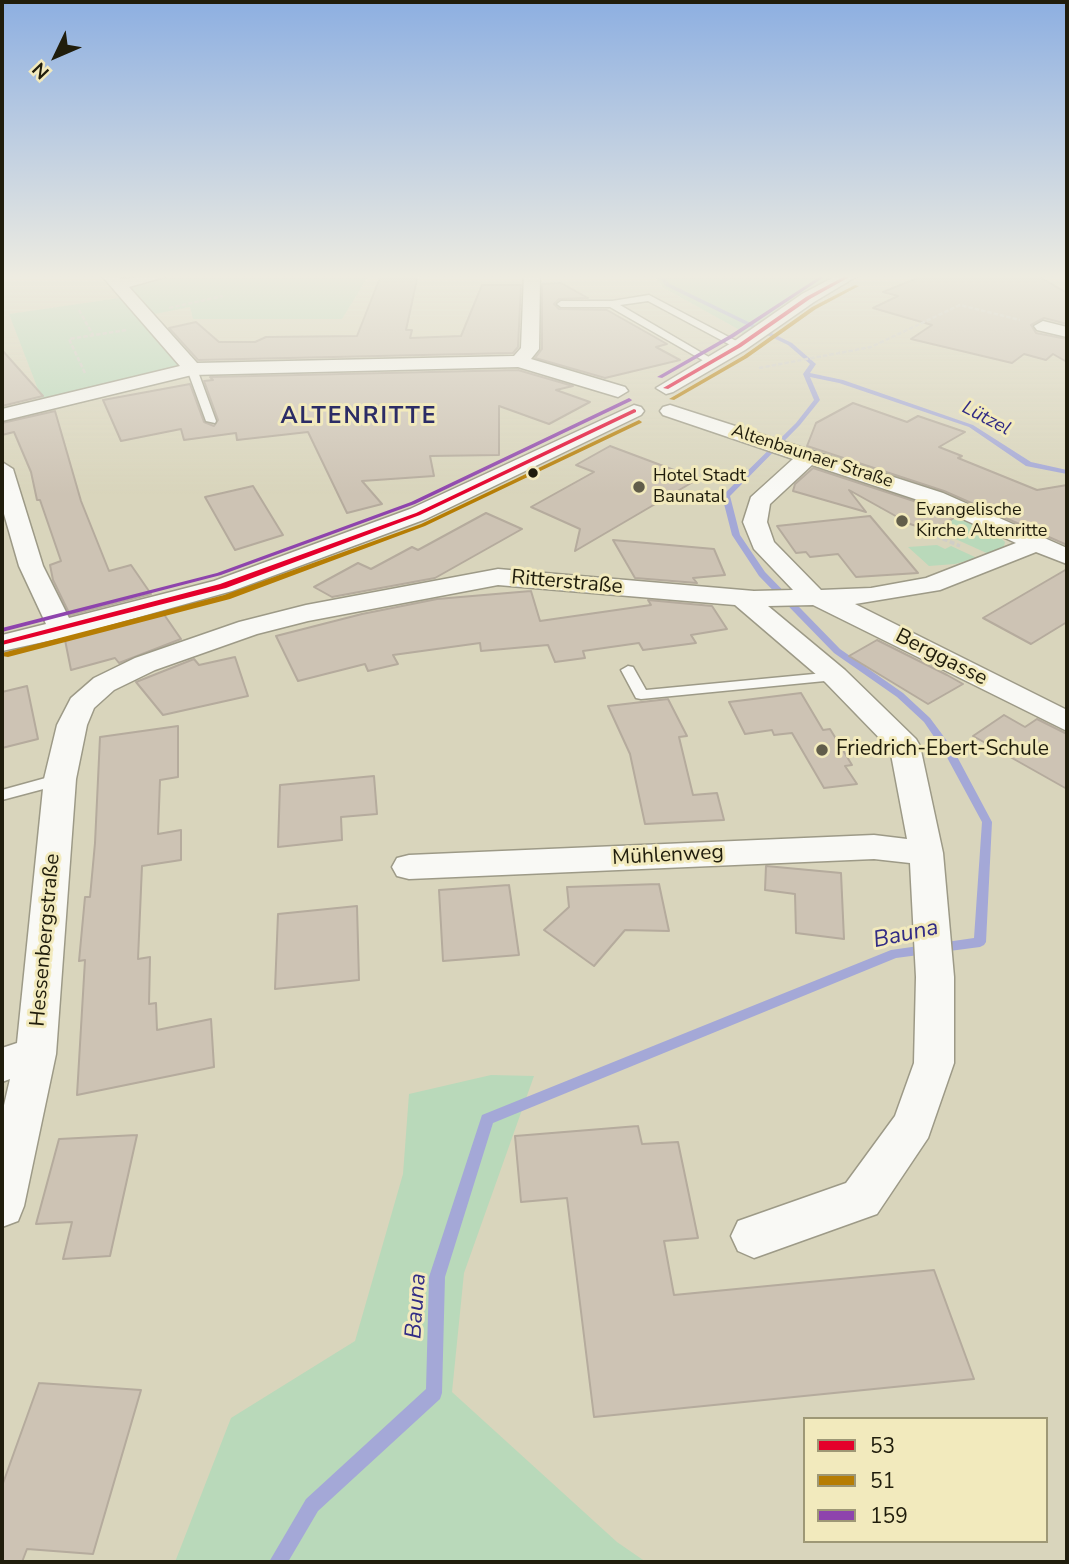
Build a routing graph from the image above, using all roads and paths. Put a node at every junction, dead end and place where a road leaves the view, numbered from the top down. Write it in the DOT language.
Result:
graph roads {
  1 [pos="73,348"];
  2 [pos="173,348"];
  3 [pos="530,348"];
  4 [pos="687,348"];
  5 [pos="735,348"];
  6 [pos="859,348"];
  7 [pos="519,362"];
  8 [pos="711,362"];
  9 [pos="759,368"];
  10 [pos="192,369"];
  11 [pos="666,388"];
  12 [pos="618,391"];
  13 [pos="94,393"];
  14 [pos="634,411"];
  15 [pos="670,411"];
  16 [pos="2,415"];
  17 [pos="211,421"];
  18 [pos="810,455"];
  19 [pos="2,469"];
  20 [pos="929,533"];
  21 [pos="952,542"];
  22 [pos="1036,543"];
  23 [pos="1067,557"];
  24 [pos="223,586"];
  25 [pos="806,596"];
  26 [pos="752,598"];
  27 [pos="248,628"];
  28 [pos="62,630"];
  29 [pos="2,643"];
  30 [pos="628,670"];
  31 [pos="835,677"];
  32 [pos="104,684"];
  33 [pos="1067,722"];
  34 [pos="60,779"];
  35 [pos="2,794"];
  36 [pos="926,853"];
  37 [pos="409,867"];
  38 [pos="19,1060"];
  39 [pos="2,1206"];
  40 [pos="754,1236"];
  1 -- 13 [label="path"];
  2 -- 10 [label="street"];
  3 -- 7 [label="street"];
  4 -- 8 [label="lane"];
  5 -- 8 [label="street"];
  6 -- 9 [label="path"];
  7 -- 10 [label="street"];
  7 -- 12 [label="street"];
  8 -- 11 [label="street"];
  10 -- 13 [label="street"];
  10 -- 17 [label="lane"];
  11 -- 12 [label="street"];
  11 -- 15 [label="street"];
  12 -- 14 [label="street"];
  13 -- 16 [label="street"];
  14 -- 15 [label="street, Altenbaunaer Straße"];
  14 -- 24 [label="street"];
  15 -- 18 [label="street, Altenbaunaer Straße"];
  18 -- 22 [label="street, Altenbaunaer Straße"];
  18 -- 25 [label="street"];
  19 -- 28 [label="street"];
  20 -- 21 [label="path"];
  22 -- 23 [label="street, Altenbaunaer Straße"];
  22 -- 25 [label="street, Ritterstraße"];
  24 -- 27 [label="street"];
  24 -- 28 [label="street"];
  25 -- 26 [label="street, Ritterstraße"];
  25 -- 33 [label="street, Berggasse"];
  26 -- 27 [label="street, Ritterstraße"];
  26 -- 31 [label="street"];
  27 -- 32 [label="street, Ritterstraße"];
  28 -- 29 [label="street"];
  30 -- 31 [label="lane"];
  31 -- 36 [label="street"];
  32 -- 34 [label="street, Hessenbergstraße"];
  34 -- 35 [label="lane"];
  34 -- 38 [label="street, Hessenbergstraße"];
  36 -- 37 [label="street, Mühlenweg"];
  36 -- 40 [label="street"];
  38 -- 39 [label="street, Hessenbergstraße"];
}
